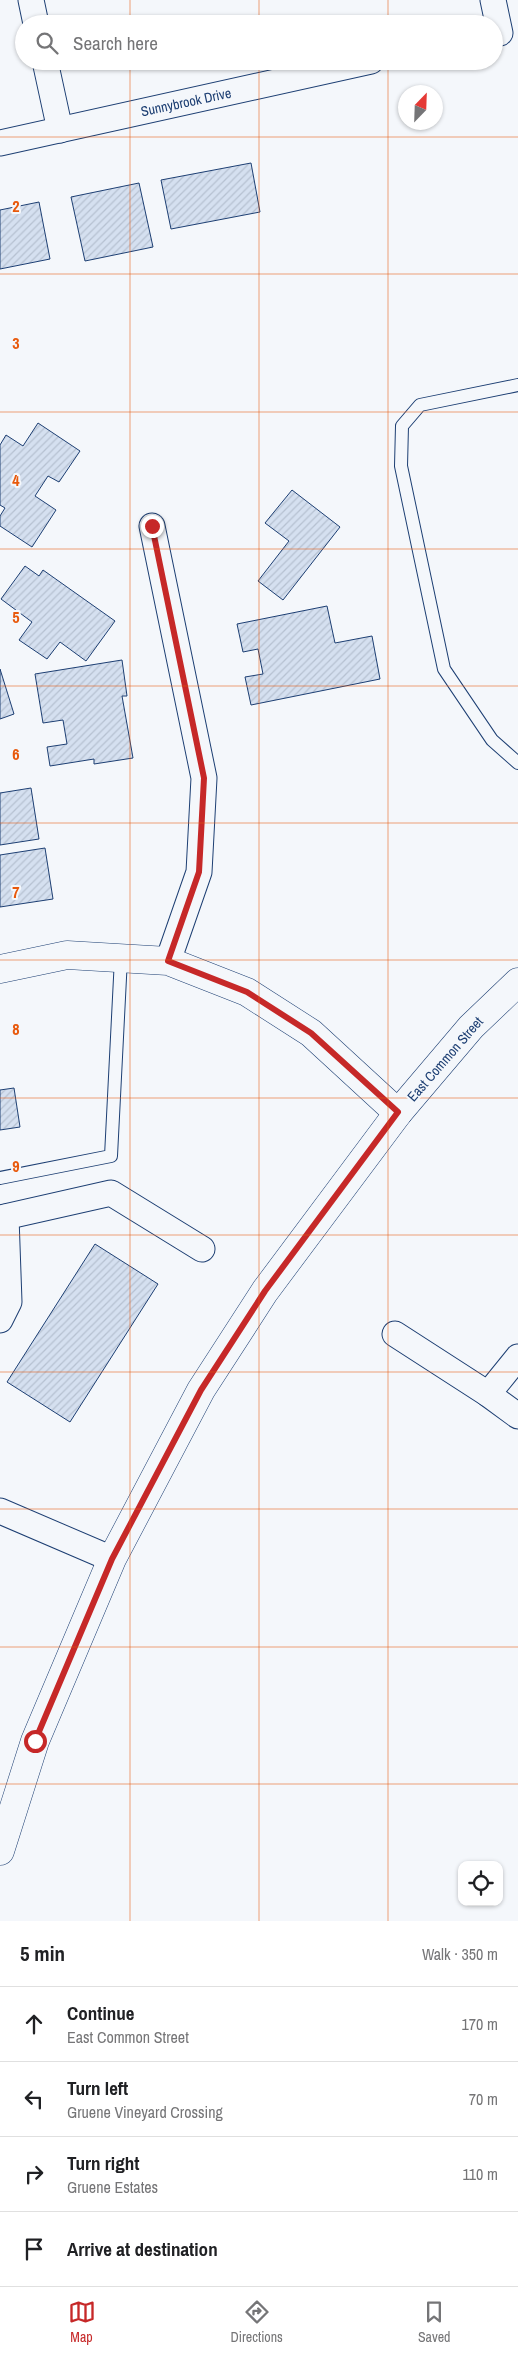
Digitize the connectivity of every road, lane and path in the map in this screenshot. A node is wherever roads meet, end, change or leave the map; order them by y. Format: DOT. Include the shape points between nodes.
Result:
graph roads {
  1 [pos="31,0"];
  2 [pos="493,0"];
  3 [pos="34,15"];
  4 [pos="498,15"];
  5 [pos="47,70"];
  6 [pos="330,70"];
  7 [pos="60,130"];
  8 [pos="0,143"];
  9 [pos="518,384"];
  10 [pos="152,526"];
  11 [pos="518,763"];
  12 [pos="121,958"];
  13 [pos="168,961"];
  14 [pos="0,969"];
  15 [pos="518,982"];
  16 [pos="398,1112"];
  17 [pos="0,1178"];
  18 [pos="3,1217"];
  19 [pos="202,1248"];
  20 [pos="0,1320"];
  21 [pos="395,1334"];
  22 [pos="518,1357"];
  23 [pos="488,1394"];
  24 [pos="518,1416"];
  25 [pos="0,1511"];
  26 [pos="112,1559"];
  27 [pos="0,1850"];
  1 -- 3 [label="street"];
  2 -- 4 [label="street"];
  5 -- 7 [label="street"];
  6 -- 7 [label="street, Sunnybrook Drive"];
  7 -- 8 [label="street, Sunnybrook Drive"];
  9 -- 11 [label="lane" via="420,405 402,426 401,466 444,669 492,740"];
  10 -- 13 [label="street" via="204,778 199,872"];
  12 -- 13 [label="main road"];
  12 -- 14 [label="main road" via="67,955"];
  12 -- 17 [label="lane" via="111,1156"];
  13 -- 16 [label="main road" via="247,992 311,1033"];
  15 -- 16 [label="main road, East Common Street" via="470,1027"];
  16 -- 26 [label="main road, East Common Street" via="265,1291 201,1390"];
  18 -- 19 [label="street" via="111,1193"];
  18 -- 20 [label="street" via="9,1302"];
  21 -- 23 [label="street"];
  22 -- 23 [label="street"];
  23 -- 24 [label="street"];
  25 -- 26 [label="street"];
  26 -- 27 [label="main road, East Common Street" via="35,1741"];
}
